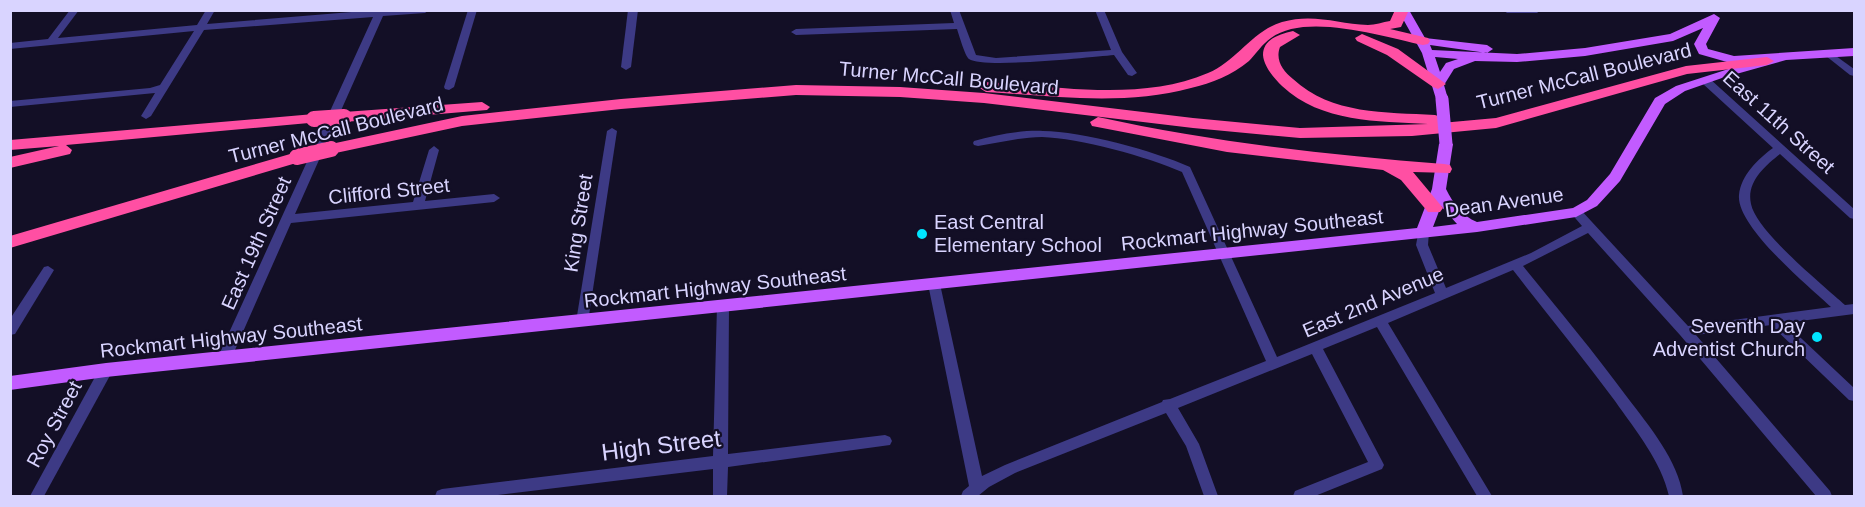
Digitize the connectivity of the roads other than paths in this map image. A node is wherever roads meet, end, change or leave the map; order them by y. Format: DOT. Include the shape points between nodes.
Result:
graph roads {
  1 [pos="75,10"];
  2 [pos="211,10"];
  3 [pos="425,10"];
  4 [pos="473,10"];
  5 [pos="633,10"];
  6 [pos="954,10"];
  7 [pos="1099,10"];
  8 [pos="1507,10"];
  9 [pos="1537,10"];
  10 [pos="380,12"];
  11 [pos="1405,14"];
  12 [pos="1717,14"];
  13 [pos="958,26"];
  14 [pos="201,27"];
  15 [pos="1360,28"];
  16 [pos="796,32"];
  17 [pos="50,43"];
  18 [pos="10,46"];
  19 [pos="1465,46"];
  20 [pos="1426,47"];
  21 [pos="1388,48"];
  22 [pos="1854,51"];
  23 [pos="1117,52"];
  24 [pos="1550,54"];
  25 [pos="1829,54"];
  26 [pos="1475,57"];
  27 [pos="1784,57"];
  28 [pos="1734,60"];
  29 [pos="1767,61"];
  30 [pos="626,67"];
  31 [pos="1132,73"];
  32 [pos="1854,73"];
  33 [pos="1706,81"];
  34 [pos="1438,84"];
  35 [pos="164,87"];
  36 [pos="449,87"];
  37 [pos="986,87"];
  38 [pos="10,104"];
  39 [pos="1023,104"];
  40 [pos="146,117"];
  41 [pos="1435,120"];
  42 [pos="205,130"];
  43 [pos="612,131"];
  44 [pos="978,143"];
  45 [pos="10,145"];
  46 [pos="1780,147"];
  47 [pos="434,150"];
  48 [pos="10,163"];
  49 [pos="1382,165"];
  50 [pos="1444,169"];
  51 [pos="1439,189"];
  52 [pos="494,198"];
  53 [pos="143,204"];
  54 [pos="418,206"];
  55 [pos="1434,208"];
  56 [pos="1576,212"];
  57 [pos="1854,215"];
  58 [pos="287,219"];
  59 [pos="1477,227"];
  60 [pos="1589,227"];
  61 [pos="1423,232"];
  62 [pos="10,242"];
  63 [pos="10,248"];
  64 [pos="1223,254"];
  65 [pos="1515,265"];
  66 [pos="48,270"];
  67 [pos="934,284"];
  68 [pos="1442,294"];
  69 [pos="723,306"];
  70 [pos="1848,310"];
  71 [pos="1774,320"];
  72 [pos="1380,321"];
  73 [pos="582,322"];
  74 [pos="10,330"];
  75 [pos="1685,331"];
  76 [pos="1316,348"];
  77 [pos="224,359"];
  78 [pos="1274,365"];
  79 [pos="105,370"];
  80 [pos="10,383"];
  81 [pos="1854,396"];
  82 [pos="1168,404"];
  83 [pos="885,441"];
  84 [pos="722,460"];
  85 [pos="972,492"];
  86 [pos="1676,495"];
  87 [pos="37,496"];
  88 [pos="442,496"];
  89 [pos="720,496"];
  90 [pos="1211,496"];
  91 [pos="1300,496"];
  92 [pos="1485,496"];
  93 [pos="1825,496"];
  1 -- 17 [label="street"];
  2 -- 14 [label="street"];
  3 -- 10 [label="street"];
  4 -- 36 [label="street"];
  5 -- 30 [label="street"];
  6 -- 13 [label="street"];
  7 -- 23 [label="street"];
  8 -- 9 [label="street"];
  10 -- 14 [label="street"];
  10 -- 58 [label="street, East 19th Street"];
  11 -- 15 [label="highway" via="1392,25"];
  11 -- 19 [label="main road" via="1441,37"];
  11 -- 20 [label="main road"];
  12 -- 24 [label="main road" via="1673,38"];
  12 -- 28 [label="main road" via="1700,41 1701,48"];
  13 -- 16 [label="street"];
  13 -- 23 [label="street" via="972,57 996,61"];
  14 -- 17 [label="street"];
  14 -- 35 [label="street"];
  15 -- 20 [label="highway"];
  15 -- 37 [label="highway" via="1320,23 1277,29 1222,73 1138,94"];
  17 -- 18 [label="street"];
  19 -- 20 [label="main road"];
  19 -- 24 [label="main road"];
  20 -- 21 [label="highway"];
  20 -- 26 [label="main road"];
  20 -- 34 [label="main road"];
  21 -- 34 [label="highway"];
  21 -- 41 [label="highway" via="1356,36 1324,31 1283,38 1270,50 1276,71 1285,81 1330,108 1351,114"];
  22 -- 25 [label="main road, Turner McCall Boulevard"];
  23 -- 31 [label="street"];
  24 -- 26 [label="main road"];
  25 -- 27 [label="main road, Turner McCall Boulevard"];
  25 -- 32 [label="street"];
  26 -- 34 [label="main road" via="1450,66"];
  27 -- 28 [label="main road, Turner McCall Boulevard"];
  27 -- 29 [label="main road, Turner McCall Boulevard"];
  28 -- 41 [label="highway, Turner McCall Boulevard" via="1673,66 1484,113"];
  29 -- 33 [label="main road, Dean Avenue"];
  29 -- 39 [label="highway, Turner McCall Boulevard" via="1686,70 1496,123 1412,131 1300,133"];
  33 -- 46 [label="street, East 11th Street"];
  33 -- 56 [label="main road, Dean Avenue" via="1677,89 1660,99 1606,190 1588,207"];
  34 -- 50 [label="main road, bridge" via="1446,144"];
  35 -- 38 [label="street"];
  35 -- 40 [label="street"];
  37 -- 41 [label="highway, Turner McCall Boulevard" via="1313,126"];
  37 -- 42 [label="highway, Turner McCall Boulevard, bridge" via="889,81 744,83"];
  39 -- 49 [label="highway" via="1151,135"];
  39 -- 53 [label="highway, Turner McCall Boulevard, bridge" via="900,92 796,90 462,121 331,148"];
  42 -- 45 [label="highway, Turner McCall Boulevard"];
  42 -- 48 [label="highway" via="74,148"];
  43 -- 73 [label="street, King Street"];
  44 -- 64 [label="street" via="1034,135 1057,136 1168,162 1189,174"];
  46 -- 57 [label="street, East 11th Street"];
  46 -- 70 [label="street" via="1760,163 1750,180 1744,203 1748,214 1762,232"];
  47 -- 54 [label="street"];
  49 -- 50 [label="highway"];
  49 -- 55 [label="highway" via="1407,176"];
  50 -- 51 [label="main road"];
  51 -- 55 [label="main road"];
  51 -- 59 [label="main road" via="1453,212"];
  52 -- 54 [label="street, Clifford Street"];
  53 -- 62 [label="highway, Turner McCall Boulevard"];
  53 -- 63 [label="highway"];
  54 -- 58 [label="street, Clifford Street"];
  55 -- 61 [label="main road"];
  56 -- 59 [label="main road, Dean Avenue"];
  56 -- 60 [label="street"];
  58 -- 77 [label="street, East 19th Street"];
  59 -- 61 [label="main road, Dean Avenue"];
  60 -- 65 [label="street, East 2nd Avenue"];
  60 -- 75 [label="street"];
  61 -- 64 [label="main road, Rockmart Highway Southeast"];
  61 -- 68 [label="street" via="1422,244"];
  64 -- 67 [label="main road, Rockmart Highway Southeast"];
  64 -- 78 [label="street"];
  65 -- 68 [label="street, East 2nd Avenue"];
  65 -- 86 [label="street" via="1660,452 1676,484"];
  66 -- 74 [label="street"];
  67 -- 69 [label="main road, Rockmart Highway Southeast"];
  67 -- 85 [label="street"];
  68 -- 72 [label="street, East 2nd Avenue"];
  69 -- 73 [label="main road, Rockmart Highway Southeast"];
  69 -- 84 [label="street"];
  70 -- 71 [label="street"];
  71 -- 75 [label="street"];
  71 -- 81 [label="street"];
  72 -- 76 [label="street, East 2nd Avenue"];
  72 -- 92 [label="street"];
  73 -- 77 [label="main road, Rockmart Highway Southeast"];
  75 -- 93 [label="street"];
  76 -- 78 [label="street, East 2nd Avenue"];
  76 -- 91 [label="street" via="1377,465"];
  77 -- 79 [label="main road, Rockmart Highway Southeast"];
  78 -- 82 [label="street, East 2nd Avenue"];
  79 -- 80 [label="main road, Rockmart Highway Southeast"];
  79 -- 87 [label="street, Roy Street"];
  82 -- 85 [label="street, East 2nd Avenue" via="1010,469"];
  82 -- 90 [label="street" via="1192,444"];
  83 -- 84 [label="street, High Street"];
  84 -- 88 [label="street, High Street"];
  84 -- 89 [label="street"];
}
